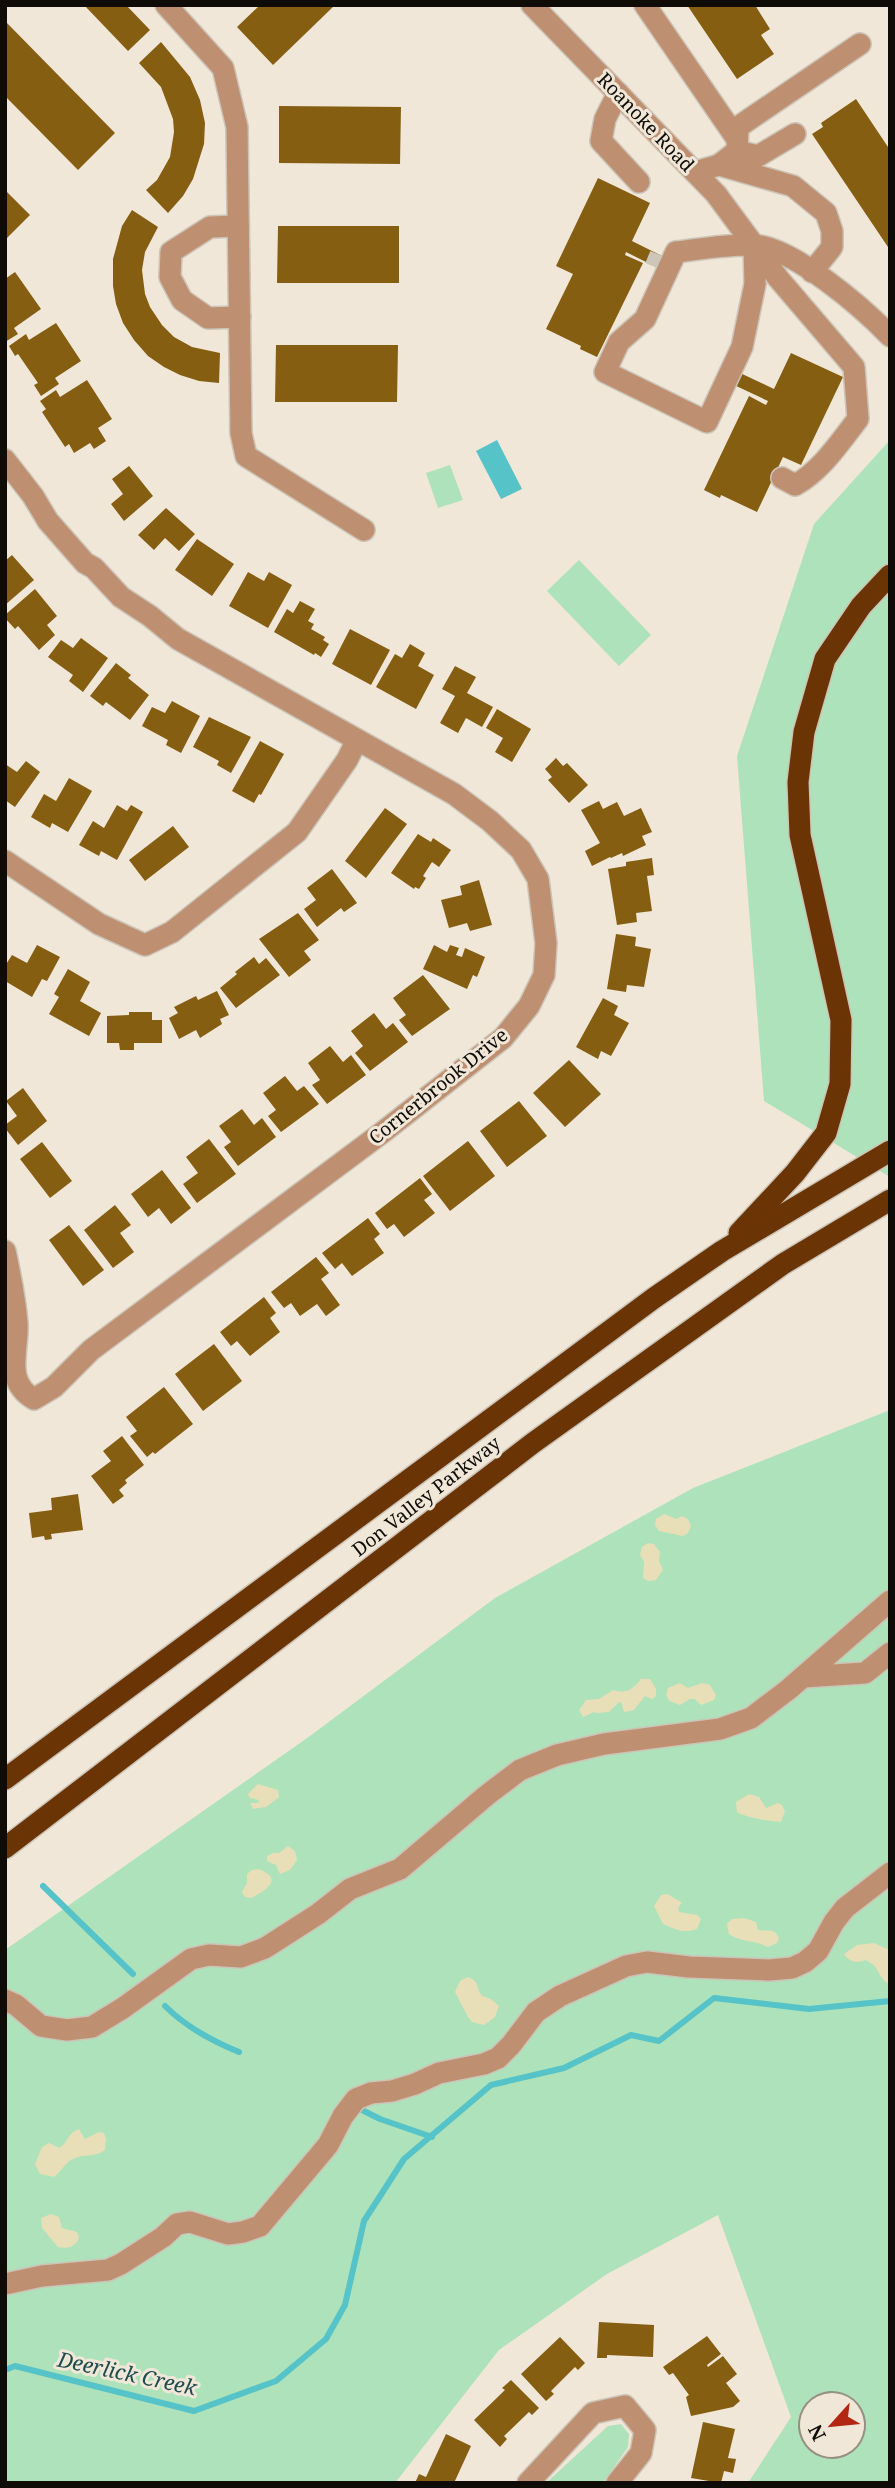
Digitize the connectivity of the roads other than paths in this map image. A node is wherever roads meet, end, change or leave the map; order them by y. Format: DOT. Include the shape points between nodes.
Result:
graph roads {
  1 [pos="166,5"];
  2 [pos="532,5"];
  3 [pos="645,5"];
  4 [pos="860,44"];
  5 [pos="618,93"];
  6 [pos="795,134"];
  7 [pos="737,145"];
  8 [pos="719,165"];
  9 [pos="695,172"];
  10 [pos="639,182"];
  11 [pos="238,226"];
  12 [pos="754,245"];
  13 [pos="812,272"];
  14 [pos="240,317"];
  15 [pos="890,336"];
  16 [pos="5,460"];
  17 [pos="782,478"];
  18 [pos="364,530"];
  19 [pos="890,575"];
  20 [pos="357,740"];
  21 [pos="5,861"];
  22 [pos="890,1151"];
  23 [pos="890,1200"];
  24 [pos="5,1251"];
  25 [pos="722,1251"];
  26 [pos="890,1601"];
  27 [pos="890,1653"];
  28 [pos="803,1677"];
  29 [pos="5,1779"];
  30 [pos="5,1848"];
  31 [pos="890,1873"];
  32 [pos="5,2000"];
  33 [pos="5,2284"];
  34 [pos="528,2483"];
  35 [pos="617,2483"];
  1 -- 11 [label="street" via="223,68 237,127"];
  2 -- 5 [label="street, Roanoke Road"];
  3 -- 7 [label="street"];
  4 -- 7 [label="street" via="738,127"];
  5 -- 9 [label="street, Roanoke Road"];
  5 -- 10 [label="street" via="605,119 601,141"];
  6 -- 7 [label="street" via="758,156"];
  7 -- 8 [label="street"];
  8 -- 9 [label="street"];
  8 -- 13 [label="street" via="793,186 826,213 832,247"];
  9 -- 12 [label="street, Roanoke Road"];
  11 -- 14 [label="street"];
  11 -- 14 [label="street" via="210,227 171,252 170,277 182,300 208,318"];
  12 -- 12 [label="street" via="755,284 742,347 707,422 605,372 620,342 645,318 664,258"];
  12 -- 13 [label="street" via="790,257"];
  12 -- 17 [label="street, Roanoke Road" via="854,367 858,419 803,481 795,485"];
  13 -- 15 [label="street" via="864,310"];
  14 -- 18 [label="street" via="241,433 246,456"];
  16 -- 20 [label="street, Cornerbrook Drive" via="65,542 121,597 178,639"];
  19 -- 25 [label="highway" via="861,606 825,659 804,732 798,782 800,835 841,1020 840,1084 826,1133"];
  20 -- 21 [label="street" via="290,839 172,932 145,945 99,925"];
  20 -- 24 [label="street, Cornerbrook Drive" via="454,794 521,850 538,879 546,943 544,975 528,1006 503,1038 91,1350 54,1387 34,1399 18,1383 17,1326"];
  22 -- 25 [label="highway, Don Valley Parkway"];
  23 -- 30 [label="highway, Don Valley Parkway" via="783,1264 533,1443"];
  25 -- 29 [label="highway, Don Valley Parkway"];
  26 -- 28 [label="street"];
  27 -- 28 [label="street" via="864,1673"];
  28 -- 32 [label="street" via="751,1718 720,1728 604,1744 520,1770 400,1869 349,1889 265,1948 241,1957 191,1959 92,2027 41,2026"];
  31 -- 33 [label="street" via="845,1908 818,1951 792,1968 647,1962 626,1966 536,2012 499,2057 356,2099 328,2145 260,2226 228,2234 190,2222 177,2224 108,2270"];
  34 -- 35 [label="street" via="593,2413 625,2406 645,2430 640,2453"];
}
